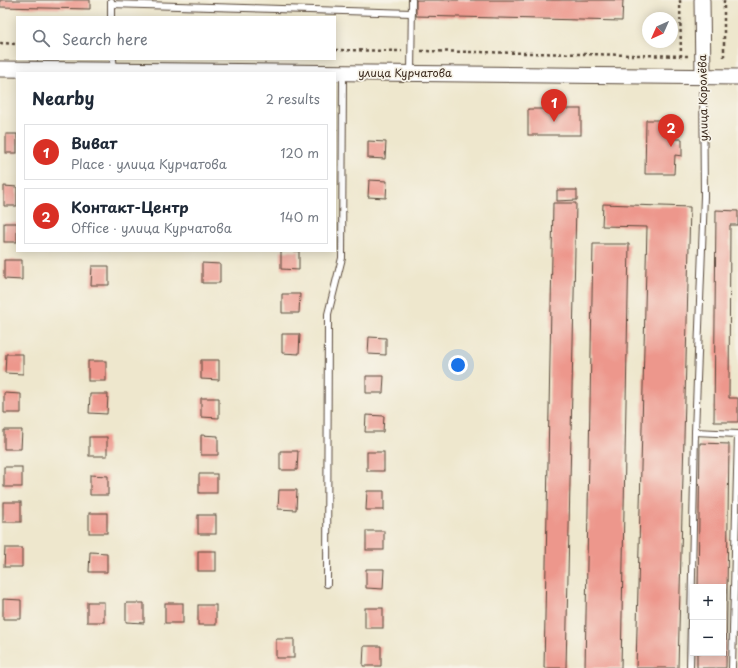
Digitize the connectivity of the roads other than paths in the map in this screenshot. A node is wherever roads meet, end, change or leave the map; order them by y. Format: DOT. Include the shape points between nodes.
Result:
graph roads {
  1 [pos="412,0"];
  2 [pos="702,0"];
  3 [pos="111,2"];
  4 [pos="412,13"];
  5 [pos="111,16"];
  6 [pos="113,65"];
  7 [pos="0,69"];
  8 [pos="314,72"];
  9 [pos="336,73"];
  10 [pos="343,73"];
  11 [pos="411,73"];
  12 [pos="703,76"];
  13 [pos="738,77"];
  14 [pos="695,432"];
  15 [pos="326,584"];
  16 [pos="690,668"];
  17 [pos="732,668"];
  1 -- 4 [label="lane"];
  2 -- 12 [label="street, улица Королёва"];
  3 -- 4 [label="lane"];
  3 -- 5 [label="lane"];
  4 -- 11 [label="lane"];
  6 -- 7 [label="street, улица Курчатова"];
  6 -- 8 [label="street, улица Курчатова"];
  9 -- 10 [label="street, улица Курчатова"];
  10 -- 11 [label="street, улица Курчатова"];
  10 -- 15 [label="lane" via="342,258 328,314"];
  11 -- 12 [label="street, улица Курчатова"];
  12 -- 13 [label="street, улица Курчатова"];
  12 -- 14 [label="lane, улица Королёва" via="704,196"];
  14 -- 16 [label="lane, улица Королёва"];
  14 -- 17 [label="lane" via="738,434"];
}
